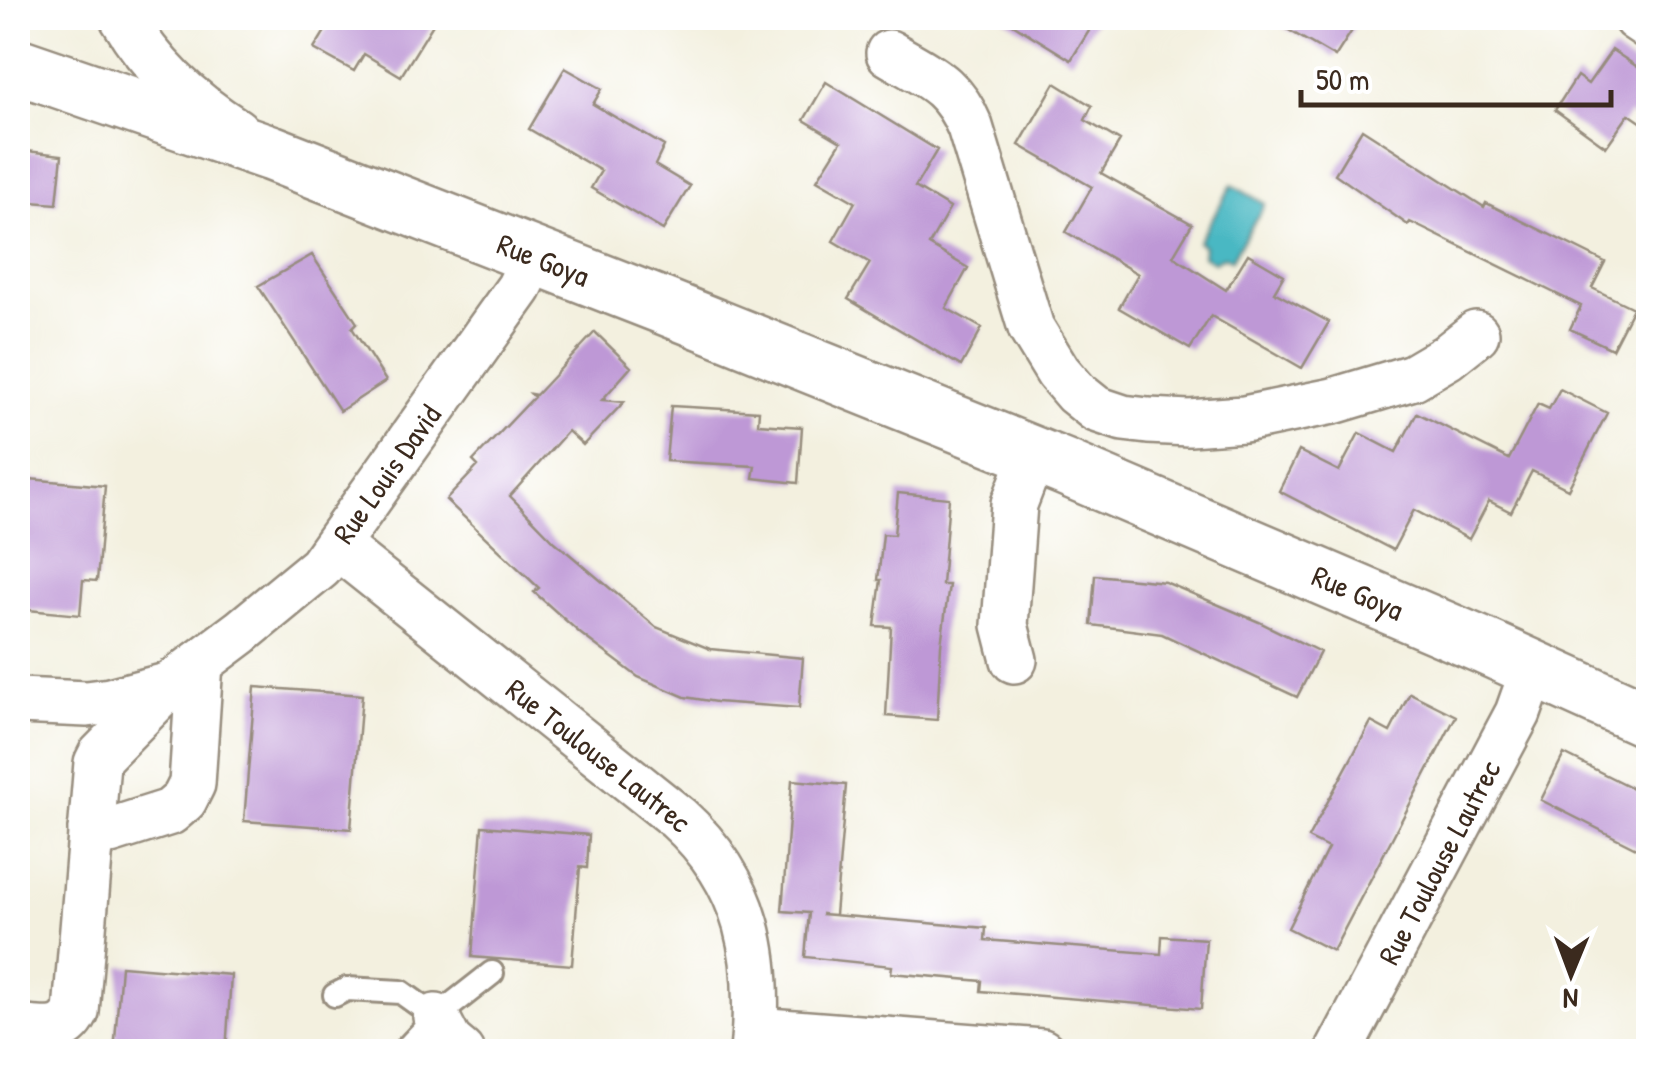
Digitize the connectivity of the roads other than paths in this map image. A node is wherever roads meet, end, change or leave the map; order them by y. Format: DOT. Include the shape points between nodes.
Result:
graph roads {
  1 [pos="1636,18"];
  2 [pos="1648,26"];
  3 [pos="132,32"];
  4 [pos="889,53"];
  5 [pos="18,66"];
  6 [pos="110,97"];
  7 [pos="271,153"];
  8 [pos="535,255"];
  9 [pos="1476,334"];
  10 [pos="1096,409"];
  11 [pos="1049,461"];
  12 [pos="337,546"];
  13 [pos="1014,660"];
  14 [pos="1534,668"];
  15 [pos="184,674"];
  16 [pos="1648,720"];
  17 [pos="71,725"];
  18 [pos="91,830"];
  19 [pos="492,973"];
  20 [pos="335,995"];
  21 [pos="449,1034"];
  22 [pos="43,1037"];
  23 [pos="754,1040"];
  24 [pos="403,1052"];
  25 [pos="1042,1052"];
  26 [pos="1338,1052"];
  1 -- 2 [label="street"];
  3 -- 6 [label="street" via="140,63 135,78"];
  3 -- 7 [label="street" via="189,98"];
  4 -- 10 [label="street" via="946,87 961,106 1032,328 1058,372"];
  5 -- 6 [label="street, Rue Goya"];
  6 -- 7 [label="street, Rue Goya"];
  7 -- 8 [label="street, Rue Goya"];
  8 -- 11 [label="street, Rue Goya"];
  8 -- 12 [label="street, Rue Louis David" via="519,288"];
  9 -- 10 [label="street" via="1412,376 1244,419 1148,422"];
  10 -- 11 [label="street" via="1076,440"];
  11 -- 13 [label="street" via="1014,504 1005,625"];
  11 -- 14 [label="street, Rue Goya"];
  12 -- 15 [label="street, Rue Louis David"];
  12 -- 23 [label="street, Rue Toulouse Lautrec" via="694,832 722,867 743,912 754,969"];
  14 -- 16 [label="street, Rue Goya"];
  14 -- 26 [label="street, Rue Toulouse Lautrec" via="1518,713"];
  15 -- 17 [label="street, Rue Louis David" via="110,701"];
  15 -- 17 [label="street, Rue Louis David" via="104,750"];
  15 -- 18 [label="street" via="192,784 184,800 170,812"];
  17 -- 18 [label="street"];
  18 -- 22 [label="street" via="76,1012 65,1027"];
  19 -- 21 [label="lane"];
  20 -- 21 [label="lane" via="401,992"];
  21 -- 24 [label="lane"];
  23 -- 25 [label="street, Rue Toulouse Lautrec"];
}
